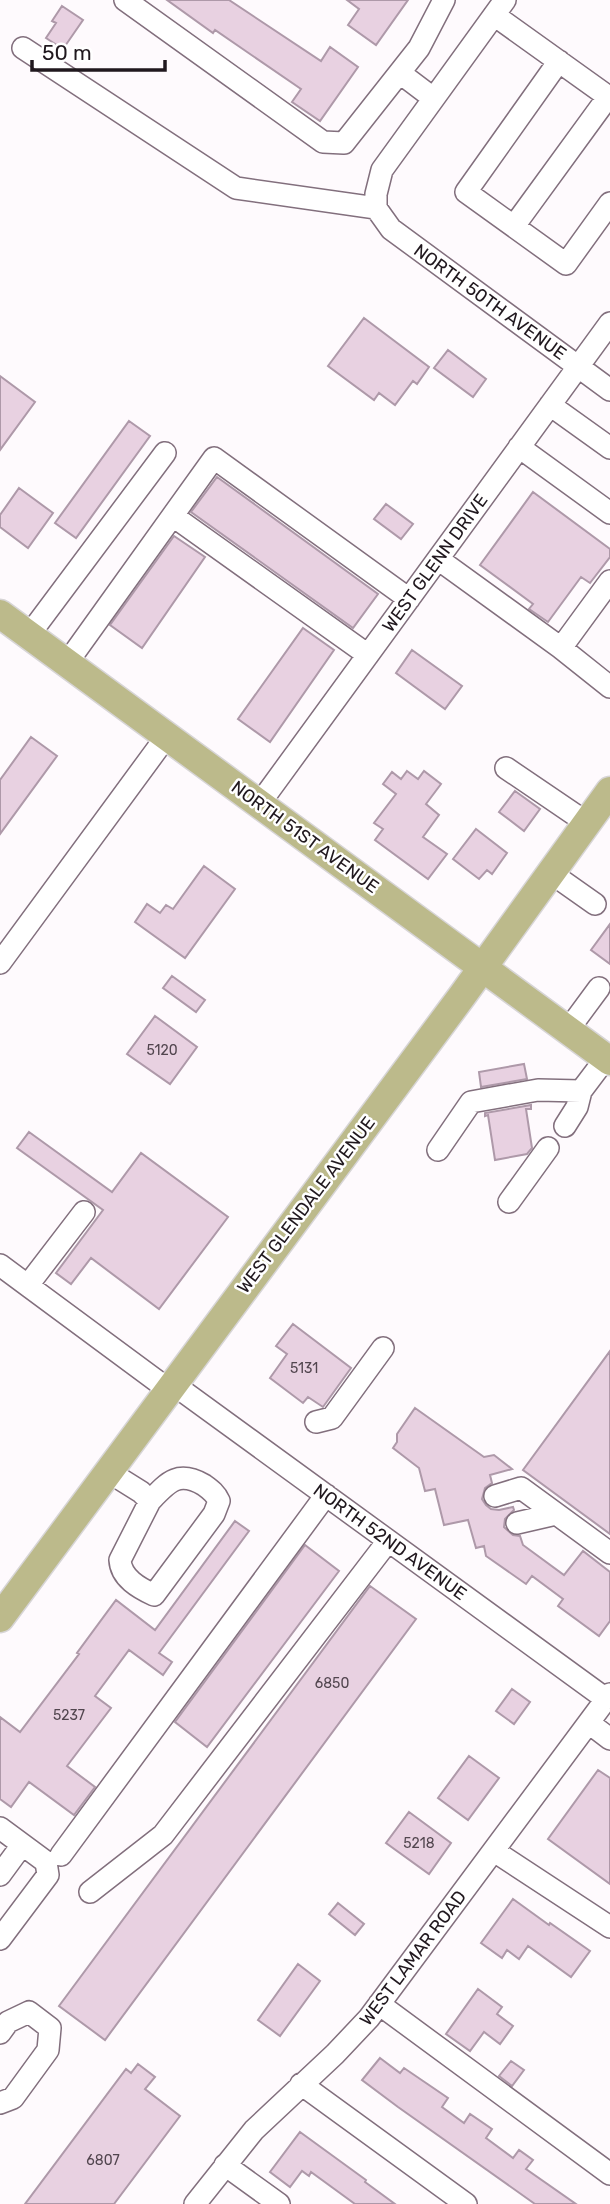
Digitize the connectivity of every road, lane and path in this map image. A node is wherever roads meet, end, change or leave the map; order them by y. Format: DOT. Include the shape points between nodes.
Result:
graph roads {
  1 [pos="125,0"];
  2 [pos="444,0"];
  3 [pos="500,8"];
  4 [pos="23,48"];
  5 [pos="559,61"];
  6 [pos="400,73"];
  7 [pos="609,97"];
  8 [pos="433,98"];
  9 [pos="610,204"];
  10 [pos="376,208"];
  11 [pos="513,226"];
  12 [pos="610,323"];
  13 [pos="578,367"];
  14 [pos="609,389"];
  15 [pos="550,405"];
  16 [pos="519,447"];
  17 [pos="610,448"];
  18 [pos="165,453"];
  19 [pos="610,513"];
  20 [pos="173,516"];
  21 [pos="438,559"];
  22 [pos="610,581"];
  23 [pos="409,600"];
  24 [pos="0,614"];
  25 [pos="29,635"];
  26 [pos="561,648"];
  27 [pos="368,655"];
  28 [pos="68,663"];
  29 [pos="610,687"];
  30 [pos="166,737"];
  31 [pos="506,768"];
  32 [pos="260,803"];
  33 [pos="601,811"];
  34 [pos="551,873"];
  35 [pos="595,904"];
  36 [pos="0,963"];
  37 [pos="482,968"];
  38 [pos="599,988"];
  39 [pos="568,1030"];
  40 [pos="608,1060"];
  41 [pos="581,1091"];
  42 [pos="565,1126"];
  43 [pos="548,1148"];
  44 [pos="438,1150"];
  45 [pos="509,1202"];
  46 [pos="84,1212"];
  47 [pos="0,1265"];
  48 [pos="28,1285"];
  49 [pos="383,1348"];
  50 [pos="171,1387"];
  51 [pos="316,1422"];
  52 [pos="109,1472"];
  53 [pos="326,1495"];
  54 [pos="495,1496"];
  55 [pos="150,1501"];
  56 [pos="556,1514"];
  57 [pos="517,1523"];
  58 [pos="388,1541"];
  59 [pos="610,1553"];
  60 [pos="0,1618"];
  61 [pos="608,1697"];
  62 [pos="589,1723"];
  63 [pos="610,1739"];
  64 [pos="0,1828"];
  65 [pos="22,1844"];
  66 [pos="494,1851"];
  67 [pos="61,1855"];
  68 [pos="0,1875"];
  69 [pos="90,1892"];
  70 [pos="610,1927"];
  71 [pos="0,1939"];
  72 [pos="379,2004"];
  73 [pos="3,2024"];
  74 [pos="301,2084"];
  75 [pos="0,2104"];
  76 [pos="225,2165"];
  77 [pos="610,2174"];
  78 [pos="195,2204"];
  79 [pos="279,2204"];
  80 [pos="466,2204"];
  1 -- 6 [label="street" via="323,142 344,143"];
  2 -- 6 [label="street"];
  3 -- 5 [label="street"];
  3 -- 8 [label="street"];
  4 -- 10 [label="street" via="236,188"];
  5 -- 7 [label="street"];
  5 -- 11 [label="street" via="466,192"];
  6 -- 8 [label="street"];
  7 -- 11 [label="street"];
  8 -- 10 [label="street" via="382,170"];
  9 -- 11 [label="street" via="566,264"];
  10 -- 13 [label="street, NORTH 50TH AVENUE" via="391,229"];
  12 -- 13 [label="street, WEST GLENN DRIVE"];
  13 -- 14 [label="street, NORTH 50TH AVENUE"];
  13 -- 15 [label="street, WEST GLENN DRIVE"];
  15 -- 16 [label="street, WEST GLENN DRIVE"];
  15 -- 17 [label="street"];
  16 -- 19 [label="street"];
  16 -- 21 [label="street, WEST GLENN DRIVE"];
  18 -- 25 [label="street"];
  20 -- 23 [label="street" via="214,458"];
  20 -- 27 [label="street"];
  20 -- 28 [label="street"];
  21 -- 23 [label="street, WEST GLENN DRIVE"];
  21 -- 26 [label="street"];
  22 -- 26 [label="street"];
  23 -- 27 [label="street, WEST GLENN DRIVE"];
  24 -- 25 [label="main road, NORTH 51ST AVENUE"];
  25 -- 28 [label="main road, NORTH 51ST AVENUE"];
  26 -- 29 [label="street"];
  27 -- 32 [label="street, WEST GLENN DRIVE"];
  28 -- 30 [label="main road, NORTH 51ST AVENUE"];
  30 -- 32 [label="main road, NORTH 51ST AVENUE"];
  30 -- 36 [label="street"];
  31 -- 33 [label="street"];
  32 -- 37 [label="main road, NORTH 51ST AVENUE"];
  33 -- 34 [label="main road, WEST GLENDALE AVENUE"];
  34 -- 35 [label="street"];
  34 -- 37 [label="main road, WEST GLENDALE AVENUE"];
  37 -- 39 [label="main road, NORTH 51ST AVENUE"];
  37 -- 50 [label="main road, WEST GLENDALE AVENUE"];
  38 -- 39 [label="street"];
  39 -- 40 [label="main road, NORTH 51ST AVENUE"];
  40 -- 41 [label="street"];
  41 -- 42 [label="street"];
  41 -- 44 [label="street" via="538,1090 471,1102"];
  43 -- 45 [label="street"];
  46 -- 48 [label="street"];
  47 -- 48 [label="street, NORTH 52ND AVENUE"];
  48 -- 50 [label="street, NORTH 52ND AVENUE"];
  49 -- 51 [label="street" via="332,1418"];
  50 -- 52 [label="main road, WEST GLENDALE AVENUE"];
  50 -- 53 [label="street, NORTH 52ND AVENUE"];
  52 -- 55 [label="street"];
  52 -- 60 [label="main road, WEST GLENDALE AVENUE"];
  53 -- 58 [label="street, NORTH 52ND AVENUE"];
  53 -- 67 [label="street"];
  54 -- 56 [label="street" via="521,1488"];
  55 -- 55 [label="street" via="120,1560 126,1577 154,1595 219,1501 205,1486 181,1477 167,1483"];
  56 -- 57 [label="street"];
  56 -- 59 [label="street"];
  58 -- 61 [label="street, NORTH 52ND AVENUE"];
  58 -- 69 [label="street" via="163,1835"];
  61 -- 62 [label="street, WEST LAMAR ROAD"];
  62 -- 63 [label="street"];
  62 -- 66 [label="street, WEST LAMAR ROAD"];
  64 -- 65 [label="street"];
  65 -- 68 [label="street"];
  65 -- 71 [label="street" via="46,1862 48,1875"];
  66 -- 70 [label="street"];
  66 -- 72 [label="street, WEST LAMAR ROAD"];
  72 -- 74 [label="street, WEST LAMAR ROAD"];
  72 -- 77 [label="street"];
  73 -- 75 [label="street" via="29,2012 50,2028 48,2050 13,2098"];
  74 -- 76 [label="street, WEST LAMAR ROAD"];
  74 -- 80 [label="street"];
  76 -- 78 [label="street, WEST LAMAR ROAD"];
  76 -- 79 [label="street"];
}
